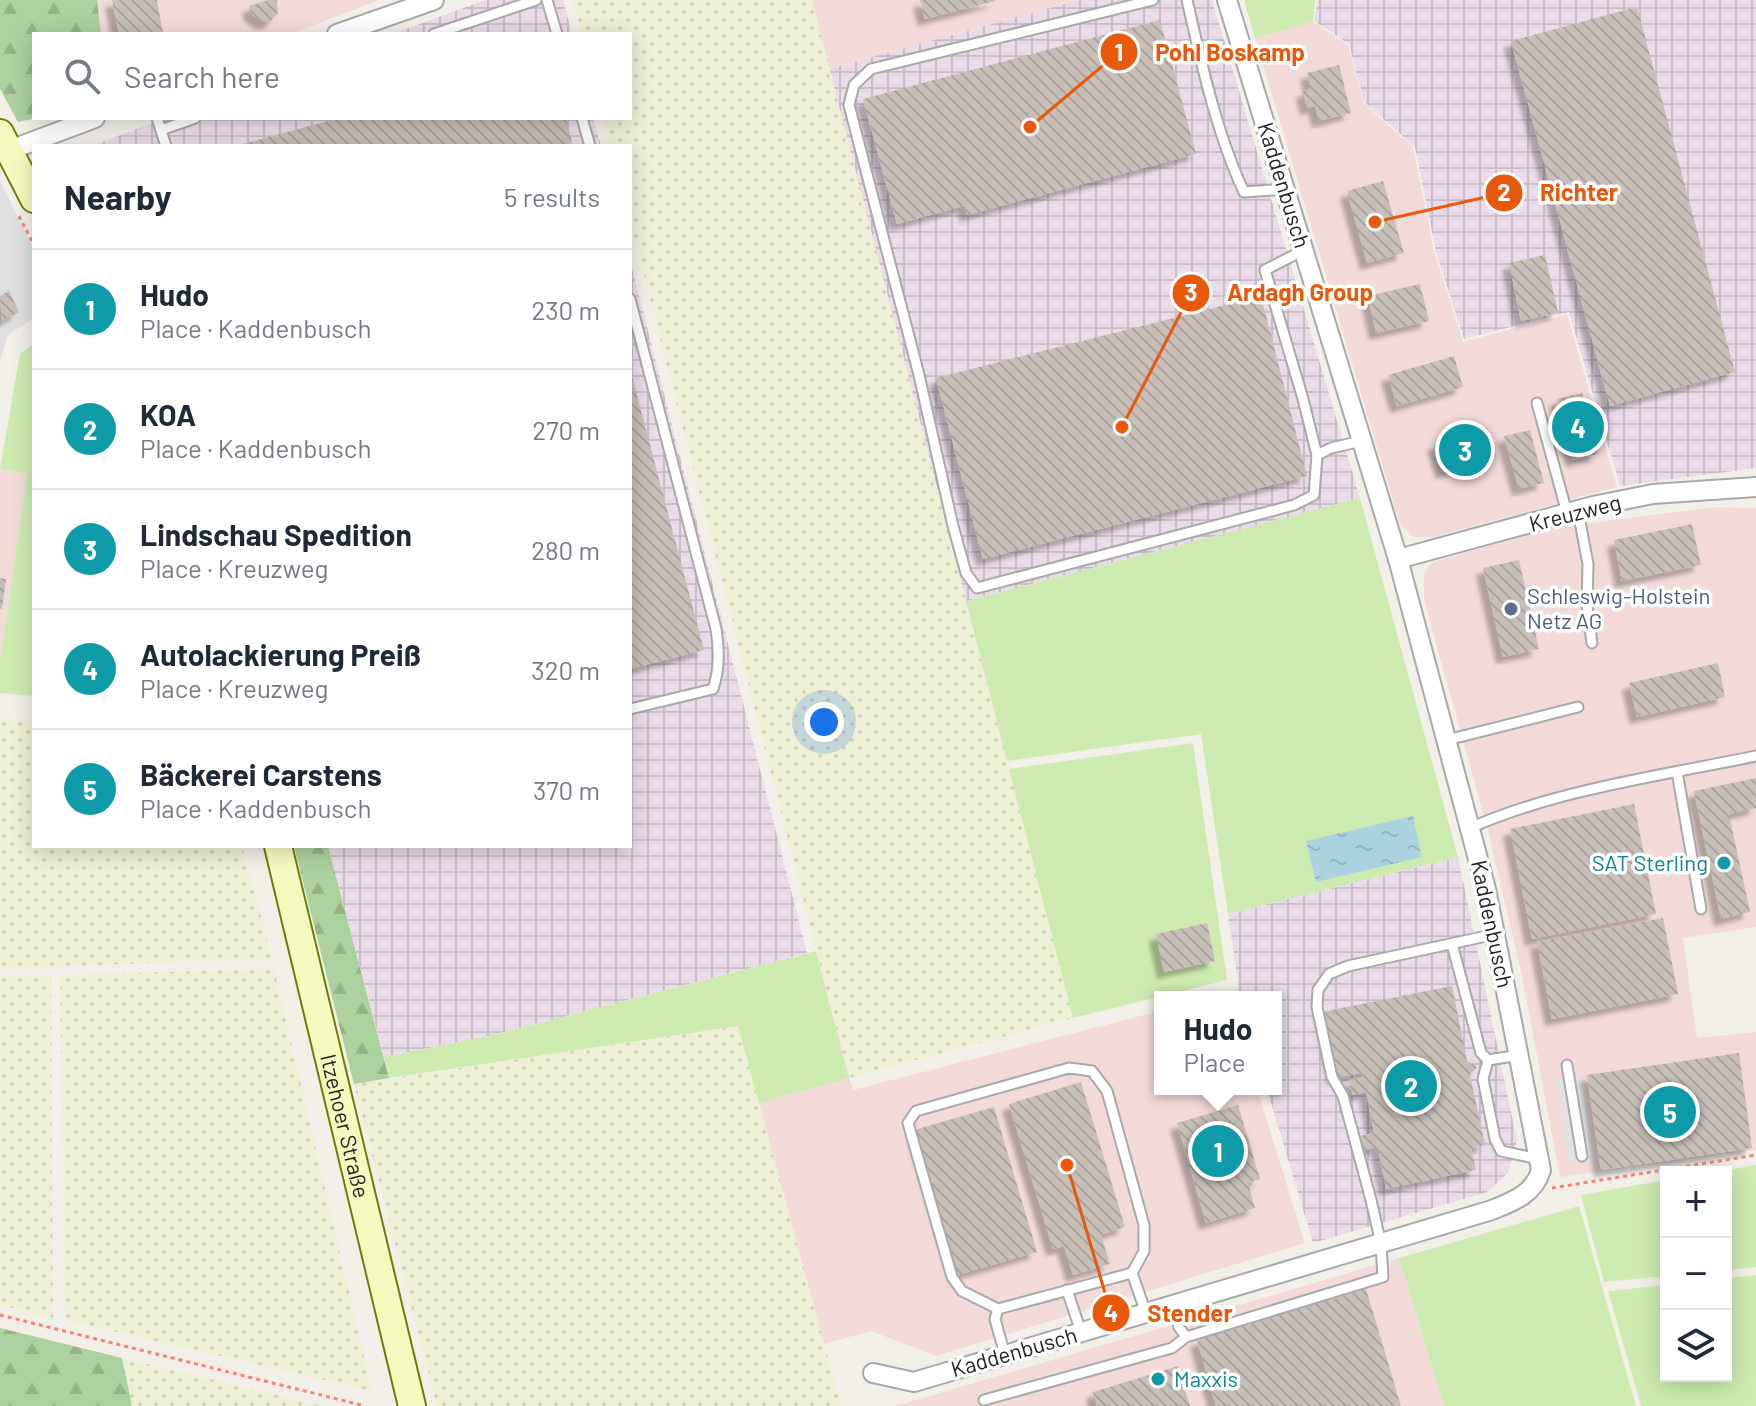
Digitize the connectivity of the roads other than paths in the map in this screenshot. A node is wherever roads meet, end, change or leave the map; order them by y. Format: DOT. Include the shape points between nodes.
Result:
graph roads {
  1 [pos="434,0"];
  2 [pos="536,0"];
  3 [pos="547,0"];
  4 [pos="1153,0"];
  5 [pos="1187,0"];
  6 [pos="1227,0"];
  7 [pos="361,30"];
  8 [pos="440,32"];
  9 [pos="556,32"];
  10 [pos="88,120"];
  11 [pos="158,120"];
  12 [pos="189,120"];
  13 [pos="583,120"];
  14 [pos="161,130"];
  15 [pos="5,142"];
  16 [pos="165,144"];
  17 [pos="589,144"];
  18 [pos="1286,189"];
  19 [pos="32,195"];
  20 [pos="1304,250"];
  21 [pos="632,307"];
  22 [pos="1537,403"];
  23 [pos="1362,441"];
  24 [pos="1317,455"];
  25 [pos="1756,487"];
  26 [pos="1573,512"];
  27 [pos="1398,559"];
  28 [pos="1592,643"];
  29 [pos="1578,707"];
  30 [pos="632,709"];
  31 [pos="1447,740"];
  32 [pos="1756,756"];
  33 [pos="1677,772"];
  34 [pos="1470,828"];
  35 [pos="278,848"];
  36 [pos="1701,909"];
  37 [pos="1496,934"];
  38 [pos="1452,944"];
  39 [pos="1520,1055"];
  40 [pos="1488,1060"];
  41 [pos="1567,1065"];
  42 [pos="1582,1156"];
  43 [pos="1539,1159"];
  44 [pos="1381,1244"];
  45 [pos="1132,1273"];
  46 [pos="1067,1290"];
  47 [pos="1172,1305"];
  48 [pos="998,1309"];
  49 [pos="1146,1313"];
  50 [pos="1081,1332"];
  51 [pos="1186,1337"];
  52 [pos="1005,1355"];
  53 [pos="873,1373"];
  54 [pos="984,1400"];
  55 [pos="412,1406"];
  1 -- 7 [label="street"];
  2 -- 8 [label="lane"];
  3 -- 9 [label="lane"];
  4 -- 24 [label="lane" via="871,69 854,85 849,105 966,573 977,588 1294,505 1314,495"];
  5 -- 18 [label="lane" via="1244,192"];
  6 -- 18 [label="street, Kaddenbusch"];
  10 -- 15 [label="street"];
  11 -- 14 [label="lane"];
  12 -- 14 [label="lane"];
  13 -- 17 [label="lane"];
  14 -- 16 [label="lane"];
  15 -- 19 [label="main road"];
  18 -- 20 [label="street, Kaddenbusch"];
  20 -- 23 [label="street, Kaddenbusch"];
  20 -- 24 [label="lane" via="1265,270"];
  21 -- 30 [label="lane" via="719,653 713,689"];
  22 -- 26 [label="lane"];
  23 -- 24 [label="lane"];
  23 -- 27 [label="street, Kaddenbusch"];
  25 -- 26 [label="street, Kreuzweg" via="1653,494"];
  26 -- 27 [label="street, Kreuzweg"];
  26 -- 28 [label="lane" via="1588,564"];
  27 -- 31 [label="street, Kaddenbusch"];
  29 -- 31 [label="lane"];
  31 -- 34 [label="street, Kaddenbusch"];
  32 -- 33 [label="lane"];
  33 -- 34 [label="lane" via="1498,815"];
  33 -- 36 [label="lane"];
  34 -- 37 [label="street, Kaddenbusch"];
  35 -- 55 [label="main road, Itzehoer Straße"];
  37 -- 38 [label="lane"];
  37 -- 39 [label="street, Kaddenbusch"];
  38 -- 40 [label="lane" via="1481,1053"];
  38 -- 44 [label="lane" via="1348,966 1329,974 1318,990 1332,1077 1343,1096"];
  39 -- 40 [label="lane"];
  39 -- 43 [label="street, Kaddenbusch"];
  40 -- 43 [label="lane" via="1483,1079 1501,1151"];
  41 -- 42 [label="lane"];
  43 -- 44 [label="street, Kaddenbusch" via="1537,1182 1516,1201"];
  44 -- 47 [label="street, Kaddenbusch"];
  44 -- 51 [label="lane" via="1383,1277"];
  45 -- 46 [label="lane"];
  45 -- 48 [label="lane" via="1144,1251 1144,1225 1107,1091 1092,1071 1069,1068 916,1111 908,1123 952,1277 962,1291"];
  45 -- 49 [label="lane"];
  46 -- 48 [label="lane"];
  46 -- 50 [label="lane"];
  47 -- 49 [label="street, Kaddenbusch"];
  47 -- 51 [label="lane"];
  48 -- 52 [label="lane" via="995,1319"];
  49 -- 50 [label="street, Kaddenbusch"];
  50 -- 52 [label="street, Kaddenbusch"];
  51 -- 54 [label="lane" via="1172,1348"];
  52 -- 53 [label="street, Kaddenbusch" via="914,1382"];
}
